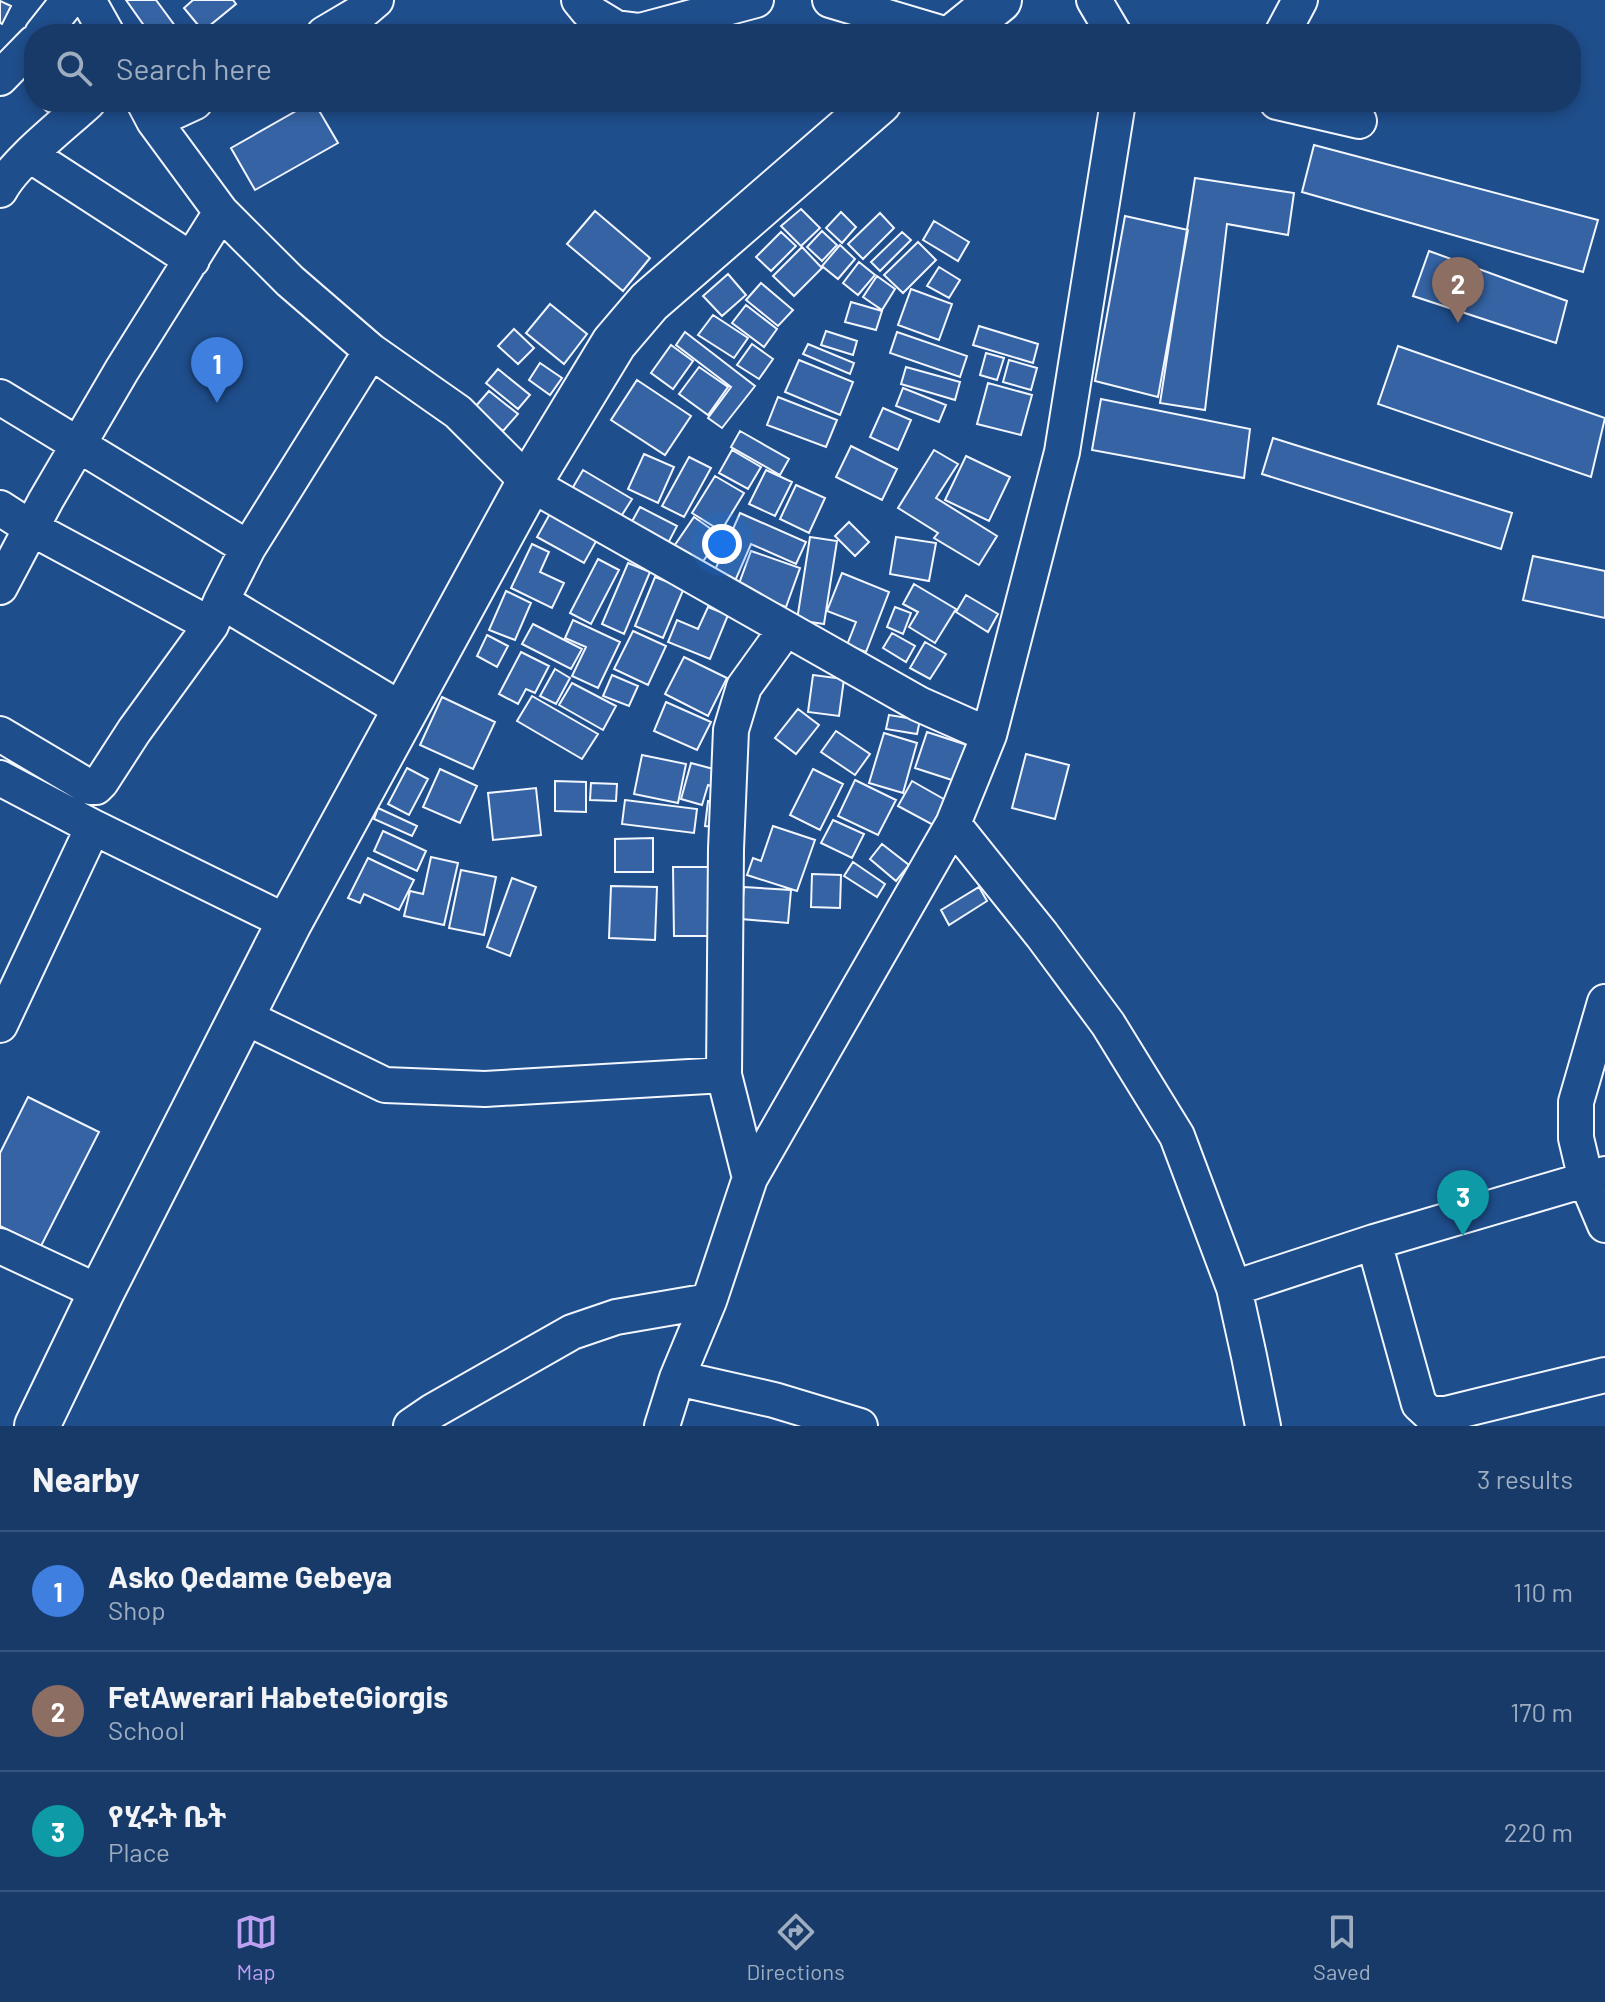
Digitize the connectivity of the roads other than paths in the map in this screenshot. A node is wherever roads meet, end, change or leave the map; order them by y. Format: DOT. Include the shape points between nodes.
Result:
graph roads {
  1 [pos="69,0"];
  2 [pos="88,0"];
  3 [pos="376,0"];
  4 [pos="579,0"];
  5 [pos="756,0"];
  6 [pos="830,0"];
  7 [pos="999,0"];
  8 [pos="1094,0"];
  9 [pos="1300,0"];
  10 [pos="50,24"];
  11 [pos="101,24"];
  12 [pos="341,24"];
  13 [pos="609,24"];
  14 [pos="666,24"];
  15 [pos="910,24"];
  16 [pos="969,24"];
  17 [pos="1108,24"];
  18 [pos="1287,24"];
  19 [pos="24,53"];
  20 [pos="0,78"];
  21 [pos="77,112"];
  22 [pos="149,112"];
  23 [pos="868,112"];
  24 [pos="1116,112"];
  25 [pos="1320,112"];
  26 [pos="1359,121"];
  27 [pos="30,155"];
  28 [pos="0,190"];
  29 [pos="221,212"];
  30 [pos="192,260"];
  31 [pos="371,351"];
  32 [pos="0,397"];
  33 [pos="78,445"];
  34 [pos="529,483"];
  35 [pos="0,508"];
  36 [pos="31,528"];
  37 [pos="248,548"];
  38 [pos="0,587"];
  39 [pos="216,613"];
  40 [pos="785,630"];
  41 [pos="404,711"];
  42 [pos="0,734"];
  43 [pos="989,735"];
  44 [pos="0,778"];
  45 [pos="953,824"];
  46 [pos="93,827"];
  47 [pos="289,923"];
  48 [pos="1605,1002"];
  49 [pos="241,1015"];
  50 [pos="0,1025"];
  51 [pos="724,1075"];
  52 [pos="1595,1177"];
  53 [pos="750,1178"];
  54 [pos="1605,1225"];
  55 [pos="1374,1242"];
  56 [pos="0,1246"];
  57 [pos="1234,1288"];
  58 [pos="101,1293"];
  59 [pos="709,1301"];
  60 [pos="1605,1375"];
  61 [pos="677,1378"];
  62 [pos="37,1426"];
  63 [pos="411,1426"];
  64 [pos="662,1426"];
  65 [pos="860,1426"];
  66 [pos="1263,1426"];
  1 -- 10 [label="street"];
  2 -- 11 [label="street"];
  3 -- 12 [label="street"];
  4 -- 13 [label="street"];
  5 -- 14 [label="street"];
  6 -- 15 [label="street"];
  7 -- 16 [label="main road"];
  8 -- 17 [label="street"];
  9 -- 18 [label="street"];
  19 -- 20 [label="street"];
  21 -- 27 [label="street"];
  22 -- 29 [label="street"];
  23 -- 34 [label="main road" via="649,302 614,343"];
  24 -- 43 [label="street" via="1062,452"];
  25 -- 26 [label="street"];
  27 -- 28 [label="street"];
  27 -- 30 [label="street"];
  29 -- 30 [label="street"];
  29 -- 31 [label="street"];
  30 -- 33 [label="street"];
  31 -- 34 [label="street" via="458,412"];
  31 -- 37 [label="street"];
  32 -- 33 [label="street"];
  33 -- 36 [label="street"];
  33 -- 37 [label="street"];
  34 -- 40 [label="street"];
  34 -- 41 [label="main road"];
  35 -- 36 [label="street"];
  36 -- 38 [label="street"];
  36 -- 39 [label="street"];
  37 -- 39 [label="street"];
  39 -- 41 [label="street"];
  39 -- 42 [label="street" via="96,787"];
  40 -- 43 [label="street" via="919,704"];
  40 -- 51 [label="street" via="744,687 731,730"];
  41 -- 47 [label="main road"];
  43 -- 45 [label="street"];
  44 -- 46 [label="street"];
  45 -- 53 [label="street"];
  45 -- 57 [label="street" via="1108,1024 1177,1136"];
  46 -- 47 [label="street"];
  46 -- 50 [label="street"];
  47 -- 49 [label="main road"];
  48 -- 52 [label="street" via="1576,1102 1576,1138"];
  49 -- 51 [label="street" via="385,1085 485,1089"];
  49 -- 58 [label="main road"];
  51 -- 53 [label="street"];
  52 -- 54 [label="street"];
  52 -- 55 [label="street"];
  53 -- 59 [label="street"];
  55 -- 57 [label="street"];
  55 -- 60 [label="street" via="1419,1404 1430,1414"];
  56 -- 58 [label="street"];
  57 -- 66 [label="street"];
  58 -- 62 [label="main road"];
  59 -- 61 [label="street"];
  59 -- 63 [label="street" via="616,1317 572,1332"];
  61 -- 64 [label="street"];
  61 -- 65 [label="street"];
}
